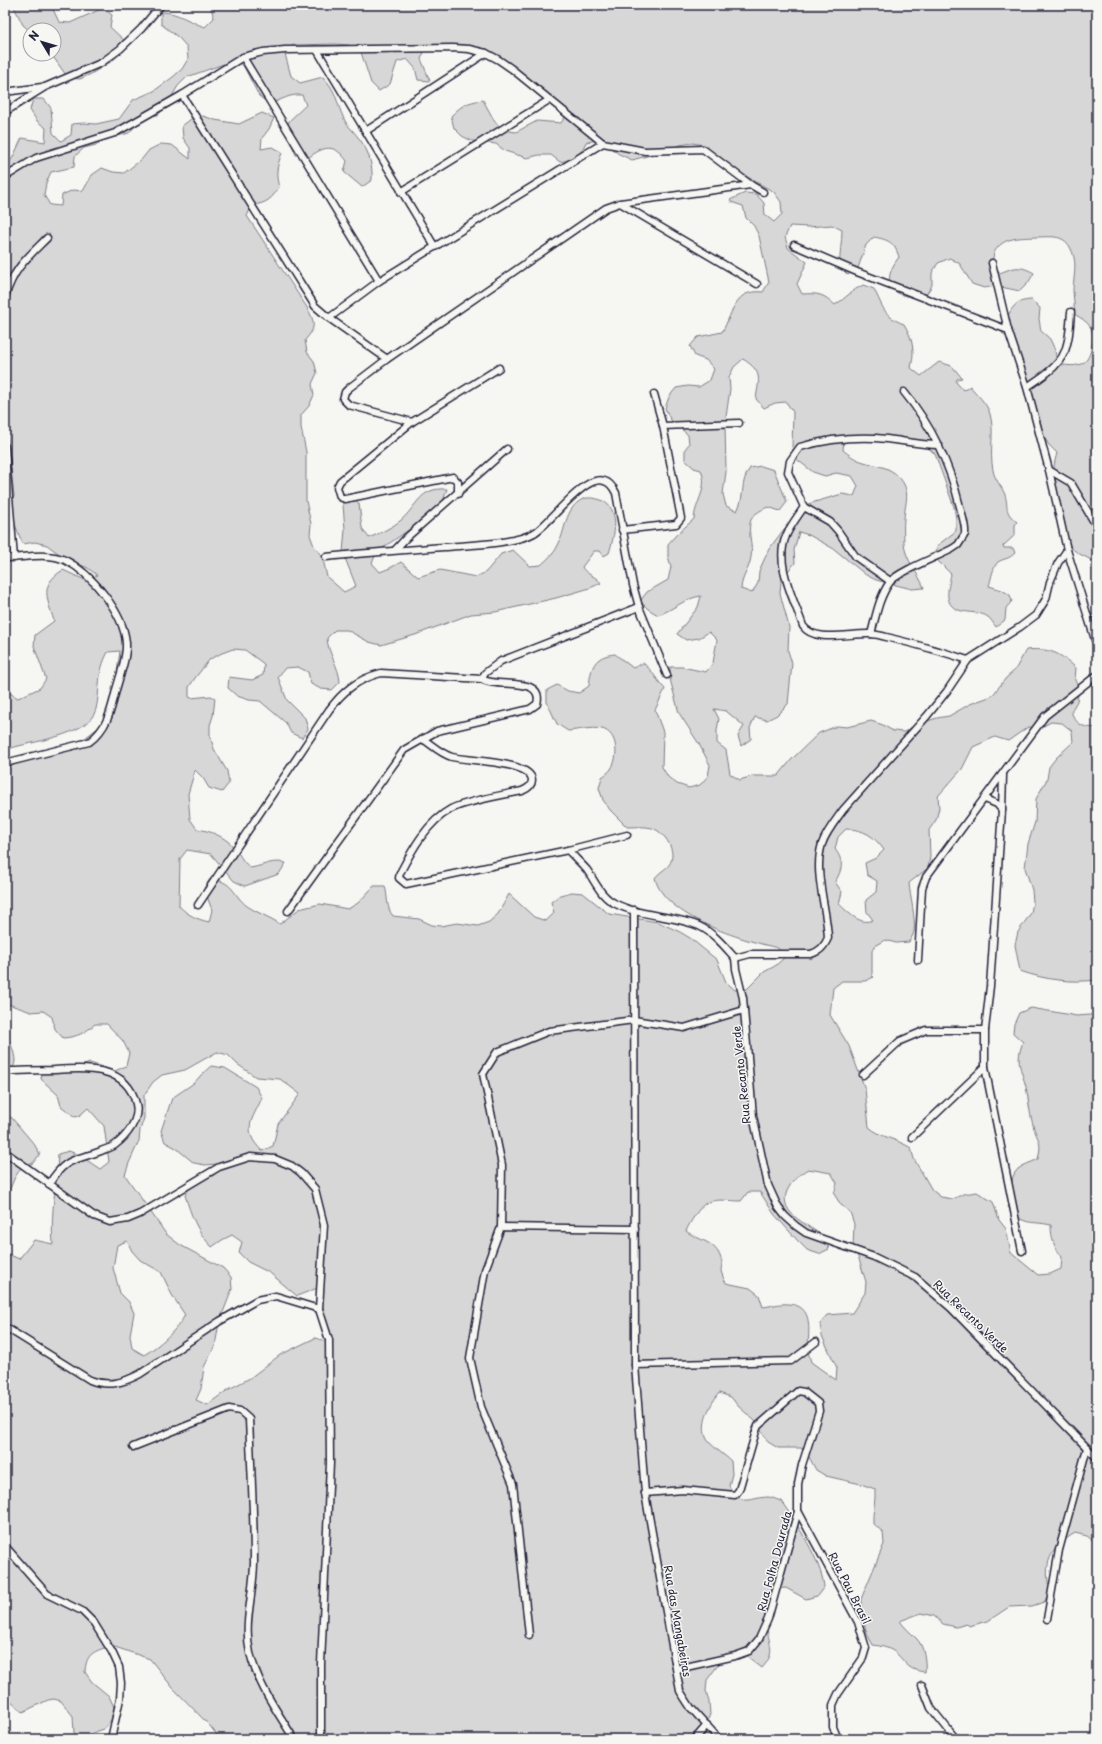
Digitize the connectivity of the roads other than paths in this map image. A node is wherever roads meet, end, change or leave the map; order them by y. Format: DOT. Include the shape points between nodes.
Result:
graph roads {
  1 [pos="161,5"];
  2 [pos="317,50"];
  3 [pos="486,53"];
  4 [pos="243,57"];
  5 [pos="45,87"];
  6 [pos="5,92"];
  7 [pos="182,95"];
  8 [pos="549,100"];
  9 [pos="5,112"];
  10 [pos="366,131"];
  11 [pos="603,144"];
  12 [pos="5,177"];
  13 [pos="751,185"];
  14 [pos="401,192"];
  15 [pos="764,192"];
  16 [pos="620,203"];
  17 [pos="47,238"];
  18 [pos="794,245"];
  19 [pos="435,247"];
  20 [pos="992,263"];
  21 [pos="379,281"];
  22 [pos="757,284"];
  23 [pos="5,297"];
  24 [pos="1071,312"];
  25 [pos="328,318"];
  26 [pos="1008,330"];
  27 [pos="387,359"];
  28 [pos="499,368"];
  29 [pos="1027,387"];
  30 [pos="904,392"];
  31 [pos="654,394"];
  32 [pos="412,422"];
  33 [pos="739,423"];
  34 [pos="663,426"];
  35 [pos="939,445"];
  36 [pos="5,448"];
  37 [pos="507,449"];
  38 [pos="1050,470"];
  39 [pos="458,494"];
  40 [pos="804,507"];
  41 [pos="1097,527"];
  42 [pos="622,530"];
  43 [pos="395,550"];
  44 [pos="1067,550"];
  45 [pos="326,557"];
  46 [pos="5,558"];
  47 [pos="14,558"];
  48 [pos="890,581"];
  49 [pos="639,607"];
  50 [pos="871,634"];
  51 [pos="1097,646"];
  52 [pos="968,660"];
  53 [pos="667,675"];
  54 [pos="1097,675"];
  55 [pos="482,679"];
  56 [pos="423,739"];
  57 [pos="5,763"];
  58 [pos="1003,775"];
  59 [pos="984,799"];
  60 [pos="1002,810"];
  61 [pos="627,835"];
  62 [pos="568,850"];
  63 [pos="198,905"];
  64 [pos="634,910"];
  65 [pos="288,911"];
  66 [pos="735,958"];
  67 [pos="918,960"];
  68 [pos="744,1010"];
  69 [pos="634,1020"];
  70 [pos="985,1030"];
  71 [pos="985,1067"];
  72 [pos="5,1071"];
  73 [pos="863,1075"];
  74 [pos="912,1137"];
  75 [pos="5,1152"];
  76 [pos="49,1184"];
  77 [pos="501,1227"];
  78 [pos="634,1229"];
  79 [pos="1022,1252"];
  80 [pos="319,1309"];
  81 [pos="5,1327"];
  82 [pos="816,1342"];
  83 [pos="635,1365"];
  84 [pos="134,1447"];
  85 [pos="1087,1448"];
  86 [pos="1097,1458"];
  87 [pos="645,1493"];
  88 [pos="798,1511"];
  89 [pos="5,1546"];
  90 [pos="1047,1619"];
  91 [pos="529,1635"];
  92 [pos="677,1669"];
  93 [pos="922,1685"];
  94 [pos="707,1725"];
  95 [pos="111,1739"];
  96 [pos="294,1739"];
  97 [pos="321,1739"];
  98 [pos="695,1739"];
  99 [pos="719,1739"];
  100 [pos="838,1739"];
  101 [pos="956,1739"];
  1 -- 5 [label="street" via="141,29 101,63"];
  2 -- 3 [label="street" via="453,48"];
  2 -- 4 [label="street" via="263,52"];
  2 -- 10 [label="street"];
  3 -- 8 [label="street" via="512,69"];
  3 -- 10 [label="street"];
  4 -- 7 [label="street"];
  4 -- 21 [label="street"];
  5 -- 6 [label="street"];
  5 -- 9 [label="street"];
  7 -- 12 [label="street" via="115,133 36,158"];
  7 -- 25 [label="street" via="307,295"];
  8 -- 11 [label="street"];
  8 -- 14 [label="street"];
  10 -- 14 [label="street"];
  11 -- 13 [label="street" via="645,151 703,149"];
  11 -- 19 [label="street"];
  13 -- 15 [label="street"];
  13 -- 16 [label="street"];
  14 -- 19 [label="street"];
  16 -- 22 [label="street"];
  16 -- 27 [label="street" via="596,214"];
  17 -- 23 [label="street" via="19,265"];
  18 -- 26 [label="street"];
  19 -- 21 [label="street"];
  20 -- 26 [label="street"];
  21 -- 25 [label="street"];
  24 -- 29 [label="street" via="1065,351 1055,366"];
  25 -- 27 [label="street"];
  26 -- 29 [label="street"];
  27 -- 32 [label="street" via="349,388 343,399 349,405"];
  28 -- 32 [label="street"];
  29 -- 38 [label="street"];
  30 -- 35 [label="street" via="927,423"];
  31 -- 34 [label="street"];
  32 -- 39 [label="street" via="338,484 340,497 345,499 453,477 458,482"];
  33 -- 34 [label="street"];
  34 -- 42 [label="street" via="680,508 680,521 665,526"];
  35 -- 40 [label="street" via="861,438 800,447 793,454 788,472"];
  35 -- 48 [label="street" via="955,485 966,534 952,549 901,573"];
  36 -- 47 [label="street"];
  37 -- 39 [label="street"];
  38 -- 41 [label="street" via="1071,483"];
  38 -- 44 [label="street"];
  39 -- 43 [label="street"];
  40 -- 48 [label="street" via="830,522 856,557"];
  40 -- 50 [label="street" via="786,536 783,551 783,566 803,626 811,634 822,636"];
  42 -- 43 [label="street" via="616,493 604,480 597,480 591,481 545,524 523,538"];
  42 -- 49 [label="street"];
  43 -- 45 [label="street"];
  44 -- 51 [label="street"];
  44 -- 52 [label="street" via="1050,582 1046,600 1036,614"];
  46 -- 47 [label="street"];
  47 -- 57 [label="street" via="57,557 76,567 103,593 121,621 126,644 112,707 106,724 96,737 89,742"];
  48 -- 50 [label="street" via="879,602"];
  49 -- 53 [label="street"];
  49 -- 55 [label="street" via="501,661 485,673"];
  50 -- 52 [label="street"];
  52 -- 66 [label="street" via="927,716 843,810 822,842 819,868 828,927 825,946 811,954 750,954"];
  54 -- 58 [label="street" via="1045,716"];
  55 -- 56 [label="street" via="493,683 526,685 536,691 537,704 530,709 437,732"];
  55 -- 63 [label="street" via="381,673 358,681 348,688 329,710"];
  56 -- 62 [label="street" via="452,757 486,761 524,770 532,783 522,791 464,804 439,817 414,850 400,874 401,880 409,884"];
  56 -- 65 [label="street" via="404,750 390,767"];
  58 -- 59 [label="street"];
  58 -- 60 [label="street"];
  59 -- 60 [label="street" via="997,804"];
  59 -- 67 [label="street" via="924,882"];
  60 -- 70 [label="street"];
  61 -- 62 [label="street"];
  62 -- 64 [label="street" via="608,899"];
  64 -- 66 [label="street" via="700,926 713,935"];
  64 -- 69 [label="street, Rua das Mangabeiras"];
  66 -- 68 [label="street, Rua Recanto Verde"];
  68 -- 69 [label="street" via="684,1028"];
  68 -- 85 [label="street, Rua Recanto Verde" via="753,1116 768,1184 785,1216 806,1233 874,1257 915,1278 951,1308"];
  69 -- 77 [label="street" via="548,1031 497,1052 483,1074 502,1165"];
  69 -- 78 [label="street, Rua das Mangabeiras"];
  70 -- 71 [label="street"];
  70 -- 73 [label="street" via="926,1030 900,1041"];
  71 -- 74 [label="street"];
  71 -- 79 [label="street"];
  72 -- 76 [label="street" via="91,1069 110,1074 125,1083 135,1099 134,1122 114,1146 65,1163"];
  75 -- 76 [label="street"];
  76 -- 80 [label="street" via="94,1216 110,1222 140,1214 219,1167 235,1161 263,1157 292,1166 315,1189 324,1225"];
  77 -- 78 [label="street"];
  77 -- 91 [label="street" via="485,1270 470,1358 481,1407 513,1484"];
  78 -- 83 [label="street, Rua das Mangabeiras"];
  80 -- 81 [label="street" via="276,1296 257,1300 220,1321 140,1374 109,1385 90,1380"];
  80 -- 97 [label="street" via="329,1340 330,1455 321,1664"];
  82 -- 83 [label="street" via="791,1361"];
  83 -- 87 [label="street, Rua das Mangabeiras"];
  84 -- 96 [label="street" via="229,1409 240,1411 249,1419 254,1564 247,1623 250,1653 260,1683"];
  85 -- 86 [label="street, Rua Recanto Verde"];
  85 -- 90 [label="street" via="1059,1550"];
  87 -- 88 [label="street, Rua Folha Dourada" via="684,1490 734,1495 739,1490 758,1426 798,1391 816,1400 819,1411 798,1484"];
  87 -- 92 [label="street, Rua das Mangabeiras"];
  88 -- 92 [label="street, Rua Folha Dourada" via="768,1619 759,1639 749,1651"];
  88 -- 100 [label="street, Rua Pau Brasil" via="858,1622 866,1648 863,1658 833,1705 833,1727"];
  89 -- 95 [label="street" via="48,1594 82,1612 94,1623 109,1646 121,1677 120,1699"];
  92 -- 94 [label="street, Rua das Mangabeiras" via="680,1691"];
  93 -- 101 [label="street" via="931,1708"];
  94 -- 98 [label="street"];
  94 -- 99 [label="street, Rua das Mangabeiras"];
}
